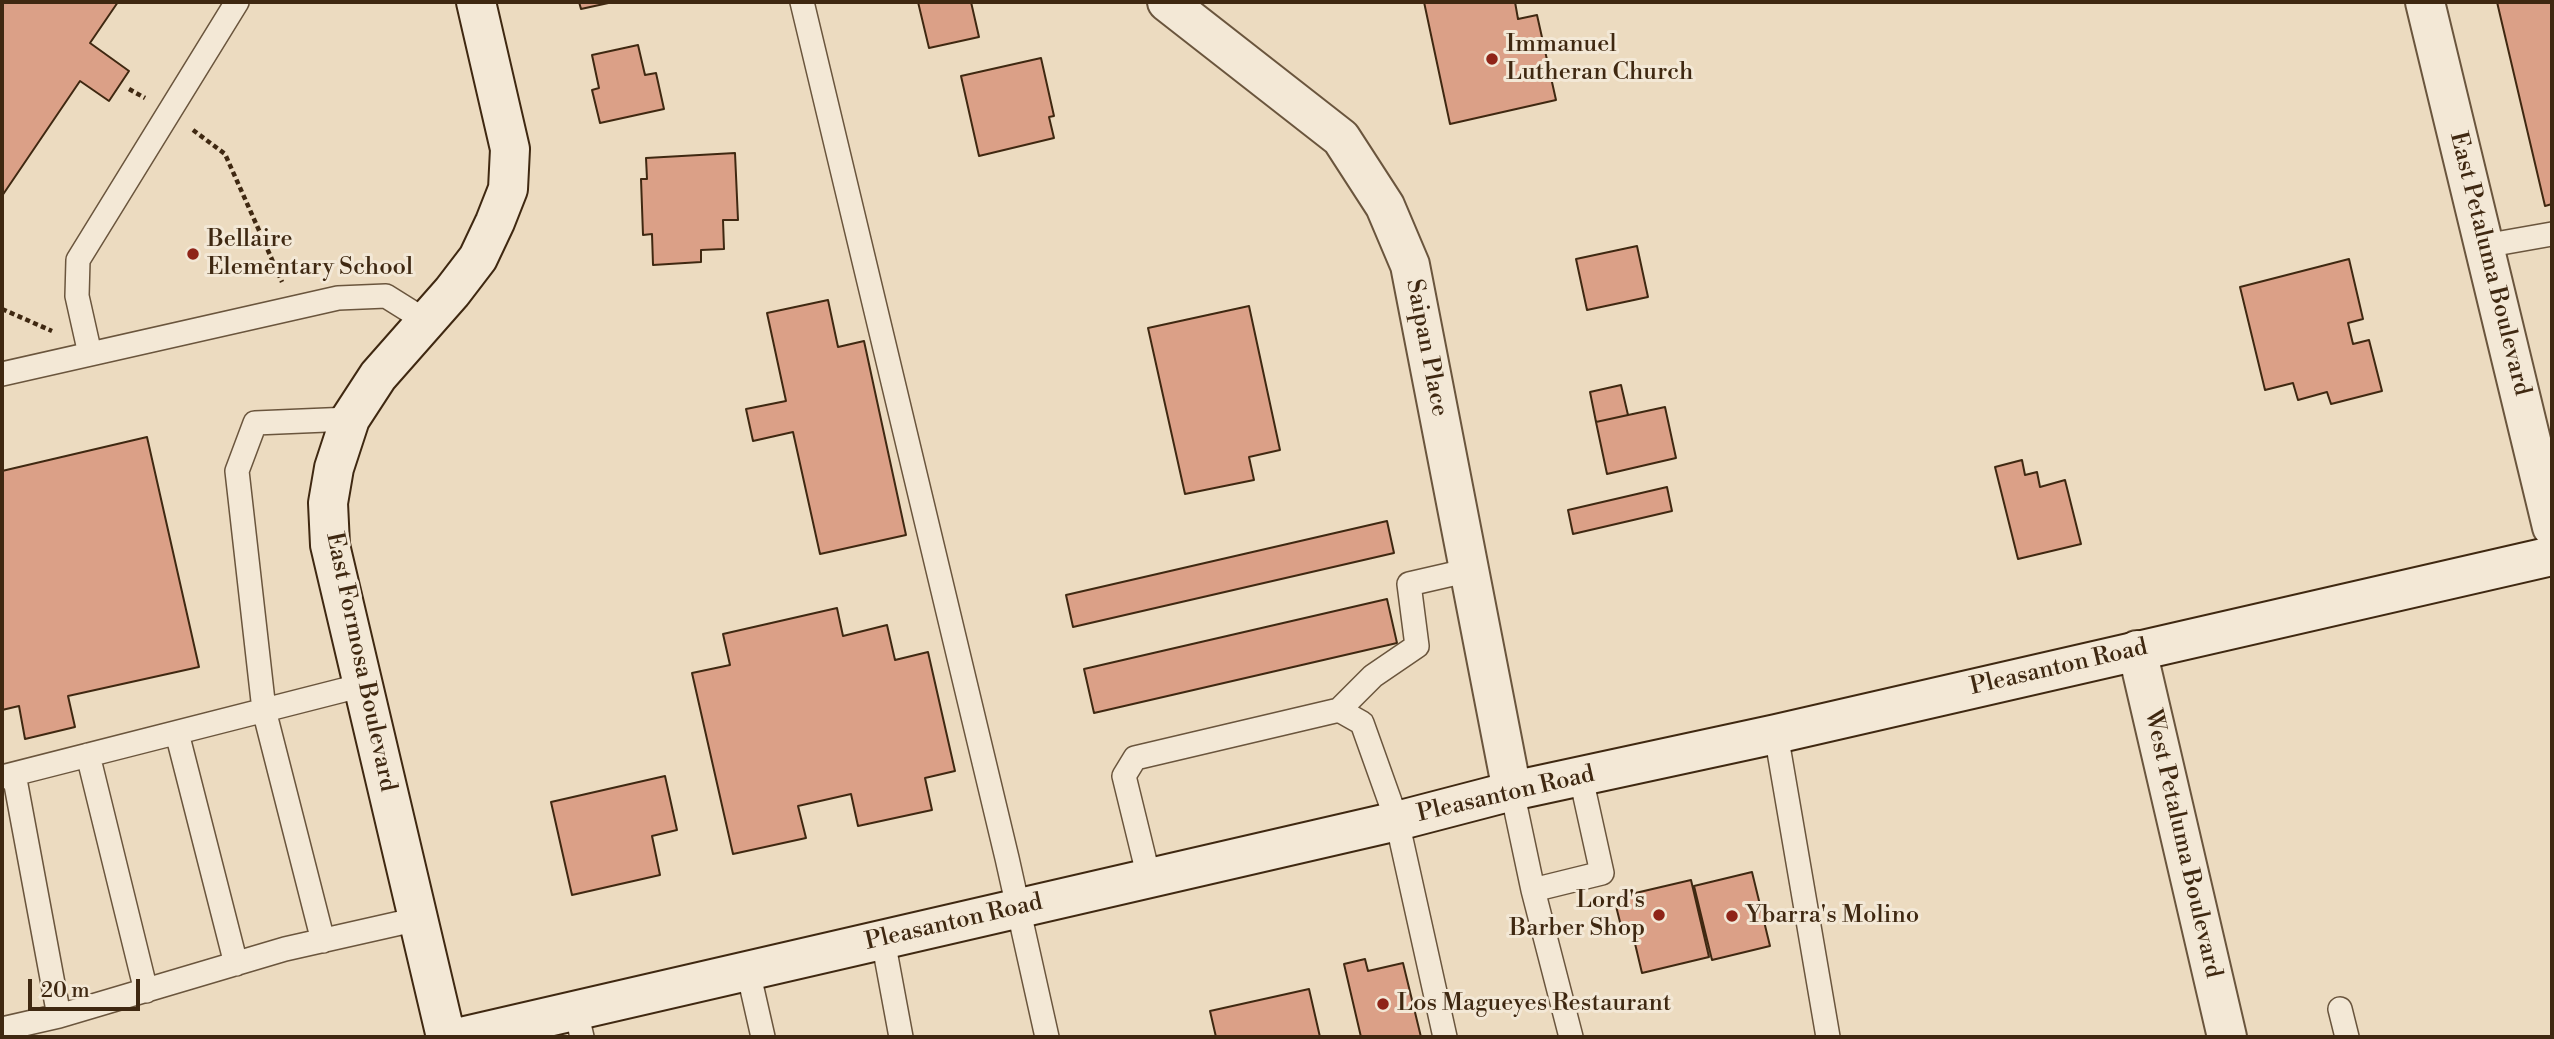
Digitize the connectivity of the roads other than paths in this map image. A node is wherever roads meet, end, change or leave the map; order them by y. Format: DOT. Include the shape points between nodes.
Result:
graph roads {
  1 [pos="237,2"];
  2 [pos="476,2"];
  3 [pos="802,2"];
  4 [pos="1167,2"];
  5 [pos="2425,2"];
  6 [pos="2552,234"];
  7 [pos="2484,246"];
  8 [pos="426,321"];
  9 [pos="90,354"];
  10 [pos="2,374"];
  11 [pos="350,419"];
  12 [pos="2552,527"];
  13 [pos="2552,556"];
  14 [pos="1470,570"];
  15 [pos="2137,650"];
  16 [pos="363,685"];
  17 [pos="264,710"];
  18 [pos="1339,710"];
  19 [pos="177,733"];
  20 [pos="1776,734"];
  21 [pos="88,755"];
  22 [pos="8,776"];
  23 [pos="1581,778"];
  24 [pos="1512,791"];
  25 [pos="1397,821"];
  26 [pos="1149,878"];
  27 [pos="1533,890"];
  28 [pos="1019,908"];
  29 [pos="418,919"];
  30 [pos="883,940"];
  31 [pos="323,941"];
  32 [pos="236,964"];
  33 [pos="748,971"];
  34 [pos="146,990"];
  35 [pos="2340,1009"];
  36 [pos="59,1016"];
  37 [pos="579,1024"];
  38 [pos="2,1029"];
  39 [pos="446,1037"];
  40 [pos="461,1037"];
  41 [pos="763,1037"];
  42 [pos="901,1037"];
  43 [pos="1047,1037"];
  44 [pos="1445,1037"];
  45 [pos="1571,1037"];
  46 [pos="1828,1037"];
  47 [pos="2227,1037"];
  48 [pos="2347,1037"];
  1 -- 9 [label="lane" via="78,260 77,296"];
  2 -- 8 [label="street, East Formosa Boulevard" via="510,149 508,189 478,258"];
  3 -- 28 [label="lane"];
  4 -- 14 [label="street, Saipan Place" via="1340,138 1385,206 1410,265"];
  5 -- 7 [label="street, East Petaluma Boulevard"];
  6 -- 7 [label="lane"];
  7 -- 12 [label="street, East Petaluma Boulevard"];
  8 -- 9 [label="lane" via="386,296 338,298"];
  8 -- 11 [label="street, East Formosa Boulevard" via="378,376"];
  9 -- 10 [label="lane"];
  11 -- 16 [label="street, East Formosa Boulevard" via="328,503 330,545"];
  11 -- 17 [label="lane" via="255,423 237,471"];
  13 -- 15 [label="street, Pleasanton Road"];
  14 -- 18 [label="lane" via="1409,584 1417,646 1373,676"];
  14 -- 24 [label="street, Saipan Place"];
  15 -- 20 [label="street, Pleasanton Road"];
  15 -- 47 [label="street, West Petaluma Boulevard"];
  16 -- 17 [label="lane"];
  16 -- 29 [label="street, East Formosa Boulevard"];
  17 -- 19 [label="lane"];
  17 -- 31 [label="lane"];
  18 -- 25 [label="lane" via="1362,723"];
  18 -- 26 [label="lane" via="1135,758 1124,776"];
  19 -- 21 [label="lane"];
  19 -- 32 [label="lane"];
  20 -- 23 [label="street, Pleasanton Road"];
  20 -- 46 [label="lane"];
  21 -- 22 [label="lane"];
  21 -- 34 [label="lane"];
  22 -- 36 [label="lane"];
  23 -- 24 [label="street, Pleasanton Road"];
  23 -- 27 [label="lane" via="1602,873"];
  24 -- 25 [label="street, Pleasanton Road"];
  24 -- 27 [label="lane"];
  25 -- 26 [label="street, Pleasanton Road"];
  25 -- 44 [label="lane"];
  26 -- 28 [label="street, Pleasanton Road"];
  27 -- 45 [label="lane"];
  28 -- 30 [label="street, Pleasanton Road"];
  28 -- 43 [label="lane"];
  29 -- 31 [label="lane"];
  29 -- 39 [label="street, East Formosa Boulevard"];
  30 -- 33 [label="street, Pleasanton Road"];
  30 -- 42 [label="lane"];
  31 -- 32 [label="lane"];
  32 -- 34 [label="lane"];
  33 -- 37 [label="street, Pleasanton Road"];
  33 -- 41 [label="lane"];
  34 -- 36 [label="lane"];
  35 -- 48 [label="lane"];
  36 -- 38 [label="lane"];
  37 -- 40 [label="street, Pleasanton Road"];
}
